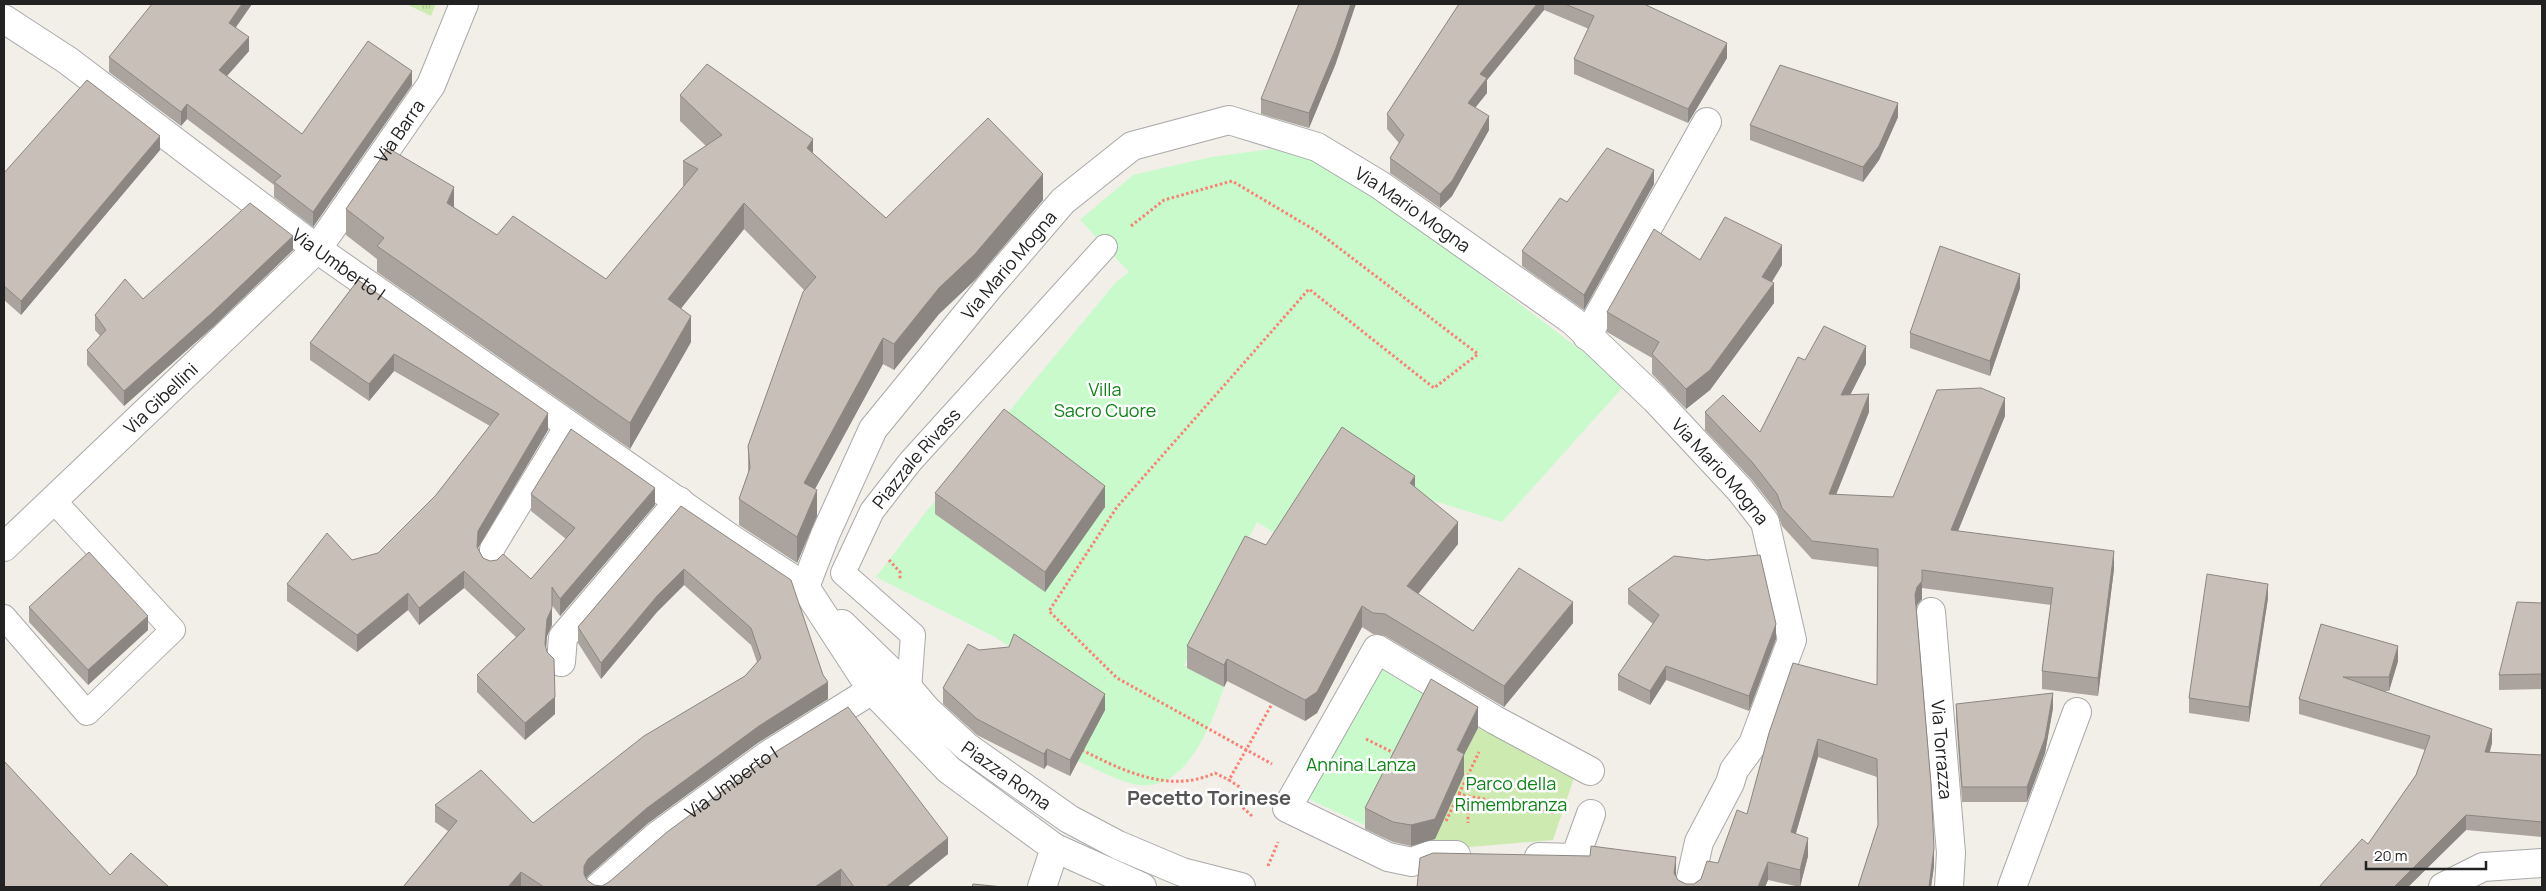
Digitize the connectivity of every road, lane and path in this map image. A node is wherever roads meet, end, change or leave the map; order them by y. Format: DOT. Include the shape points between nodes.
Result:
graph roads {
  1 [pos="464,4"];
  2 [pos="4,19"];
  3 [pos="1707,122"];
  4 [pos="1106,247"];
  5 [pos="317,249"];
  6 [pos="1587,336"];
  7 [pos="568,424"];
  8 [pos="54,501"];
  9 [pos="679,501"];
  10 [pos="4,547"];
  11 [pos="491,564"];
  12 [pos="808,594"];
  13 [pos="1931,612"];
  14 [pos="4,617"];
  15 [pos="561,662"];
  16 [pos="909,689"];
  17 [pos="872,690"];
  18 [pos="1272,704"];
  19 [pos="2077,712"];
  20 [pos="1495,720"];
  21 [pos="1360,737"];
  22 [pos="1080,749"];
  23 [pos="1246,750"];
  24 [pos="1402,757"];
  25 [pos="1590,771"];
  26 [pos="1229,780"];
  27 [pos="1301,780"];
  28 [pos="1457,793"];
  29 [pos="1591,814"];
  30 [pos="1254,818"];
  31 [pos="1272,836"];
  32 [pos="1055,848"];
  33 [pos="1430,855"];
  34 [pos="1481,856"];
  35 [pos="1510,856"];
  36 [pos="2542,863"];
  37 [pos="1267,869"];
  38 [pos="599,887"];
  39 [pos="1042,887"];
  40 [pos="1142,887"];
  41 [pos="1241,887"];
  42 [pos="1689,887"];
  43 [pos="1950,887"];
  44 [pos="2012,887"];
  45 [pos="2443,887"];
  1 -- 5 [label="street, Via Barra" via="431,85"];
  2 -- 5 [label="street, Via Umberto I" via="67,60"];
  3 -- 6 [label="street"];
  4 -- 16 [label="lane, Piazzale Rivass" via="910,462 872,511 843,573 913,635"];
  4 -- 23 [label="path" via="1164,200 1232,180 1318,232 1478,354 1434,388 1309,289 1117,507 1049,611 1117,678"];
  5 -- 7 [label="street, Via Umberto I"];
  5 -- 8 [label="street, Via Gibellini"];
  6 -- 12 [label="street, Via Mario Mogna" via="1573,321 1506,272 1380,185 1317,147 1229,120 1132,146 1063,202 990,286 874,430 825,535"];
  6 -- 42 [label="street, Via Mario Mogna" via="1656,400 1740,490 1765,522 1792,640 1753,744 1734,770 1699,842"];
  7 -- 9 [label="street, Via Umberto I"];
  7 -- 11 [label="lane" via="516,517 492,548"];
  8 -- 10 [label="street, Via Gibellini"];
  8 -- 14 [label="lane" via="173,630 87,713"];
  9 -- 12 [label="street, Via Umberto I"];
  9 -- 15 [label="street" via="562,637"];
  12 -- 16 [label="street, Piazza Roma"];
  12 -- 17 [label="street, Via Umberto I"];
  13 -- 43 [label="street, Via Torrazza" via="1951,853"];
  16 -- 41 [label="street, Piazza Roma" via="967,747 1069,819 1118,845 1182,872"];
  17 -- 32 [label="street, Via Umberto I" via="949,770"];
  17 -- 38 [label="street, Via Umberto I" via="768,755 657,836"];
  18 -- 23 [label="path"];
  19 -- 44 [label="street"];
  20 -- 25 [label="street"];
  20 -- 27 [label="street" via="1377,649"];
  20 -- 28 [label="path"];
  21 -- 24 [label="path"];
  22 -- 26 [label="path" via="1123,771 1167,782 1200,780 1216,773"];
  23 -- 26 [label="path"];
  23 -- 27 [label="path"];
  26 -- 30 [label="path" via="1241,788 1242,806"];
  27 -- 33 [label="street" via="1287,808 1388,857 1412,862"];
  28 -- 29 [label="path" via="1567,815"];
  28 -- 33 [label="path"];
  29 -- 35 [label="street" via="1575,858"];
  31 -- 37 [label="path" via="1278,842"];
  32 -- 39 [label="street"];
  32 -- 40 [label="street, Via Umberto I"];
  33 -- 34 [label="street"];
  36 -- 45 [label="street" via="2483,867"];
}
